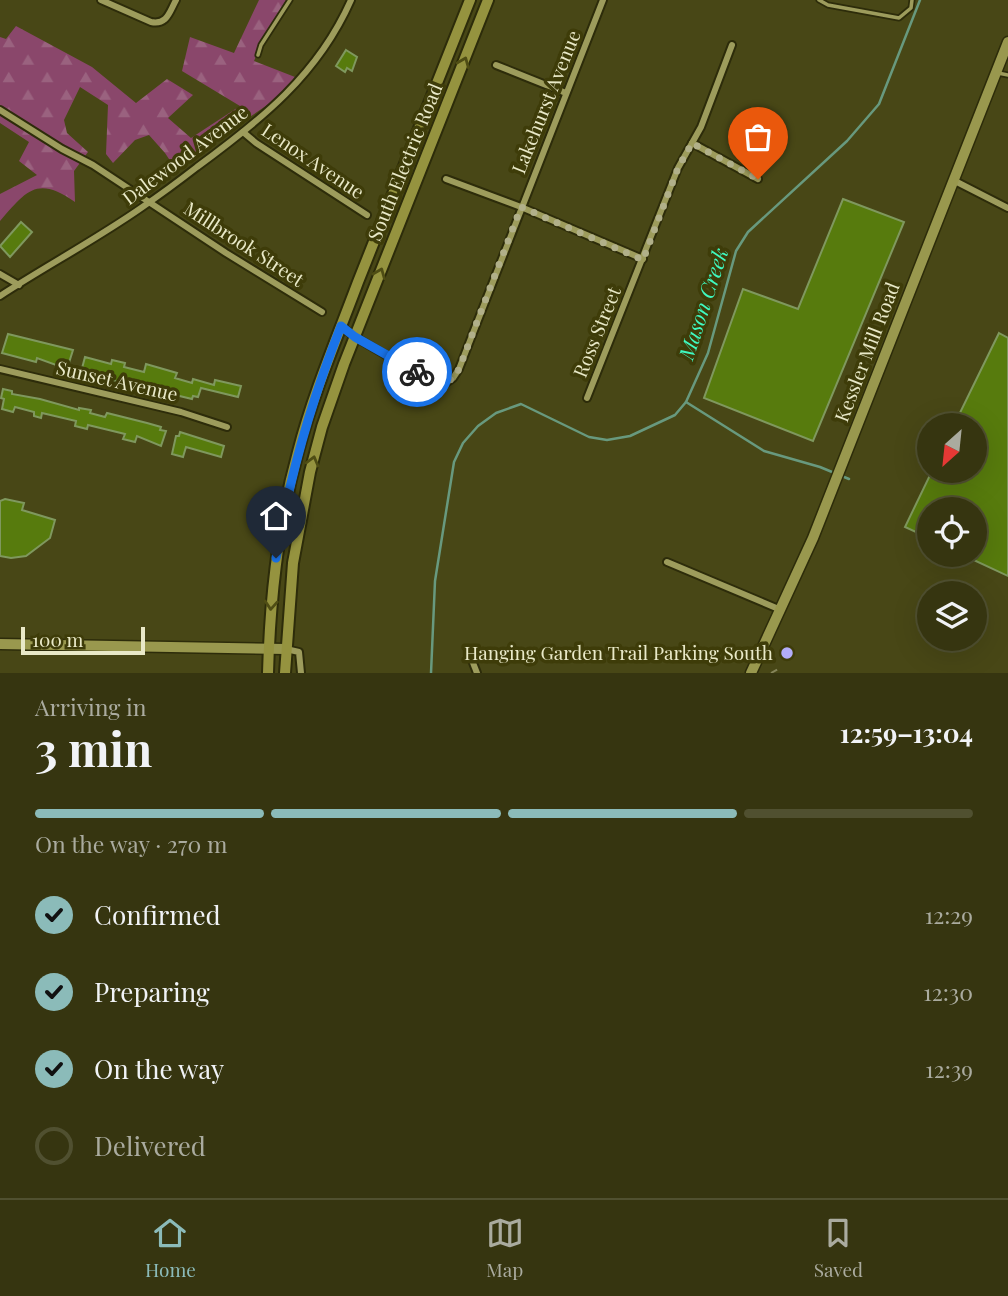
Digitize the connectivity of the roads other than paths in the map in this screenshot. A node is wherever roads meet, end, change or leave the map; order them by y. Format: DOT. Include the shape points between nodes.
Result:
graph roads {
  1 [pos="101,0"];
  2 [pos="176,0"];
  3 [pos="290,0"];
  4 [pos="351,0"];
  5 [pos="470,0"];
  6 [pos="488,0"];
  7 [pos="603,0"];
  8 [pos="819,0"];
  9 [pos="912,0"];
  10 [pos="1008,42"];
  11 [pos="732,45"];
  12 [pos="258,55"];
  13 [pos="496,65"];
  14 [pos="996,72"];
  15 [pos="1008,75"];
  16 [pos="566,93"];
  17 [pos="0,110"];
  18 [pos="243,132"];
  19 [pos="692,143"];
  20 [pos="446,178"];
  21 [pos="758,179"];
  22 [pos="953,180"];
  23 [pos="150,202"];
  24 [pos="521,207"];
  25 [pos="1008,208"];
  26 [pos="367,215"];
  27 [pos="643,260"];
  28 [pos="0,274"];
  29 [pos="19,285"];
  30 [pos="0,296"];
  31 [pos="322,312"];
  32 [pos="341,326"];
  33 [pos="355,337"];
  34 [pos="0,369"];
  35 [pos="587,398"];
  36 [pos="227,427"];
  37 [pos="667,562"];
  38 [pos="781,610"];
  39 [pos="0,643"];
  40 [pos="269,649"];
  41 [pos="286,649"];
  42 [pos="470,655"];
  43 [pos="268,673"];
  44 [pos="285,673"];
  45 [pos="301,673"];
  46 [pos="477,673"];
  47 [pos="751,673"];
  1 -- 2 [label="street" via="158,24 166,20"];
  3 -- 12 [label="lane"];
  4 -- 18 [label="street, Dalewood Avenue" via="292,91"];
  5 -- 32 [label="main road, South Electric Road"];
  33 -- 6 [label="main road, South Electric Road, one-way"];
  7 -- 16 [label="street, Lakehurst Avenue"];
  8 -- 9 [label="lane" via="899,18 911,8"];
  10 -- 14 [label="street, Kessler Mill Road"];
  11 -- 19 [label="street, Ross Street"];
  13 -- 16 [label="street"];
  14 -- 15 [label="lane"];
  14 -- 22 [label="street, Kessler Mill Road"];
  16 -- 24 [label="street, Lakehurst Avenue"];
  17 -- 23 [label="street, Millbrook Street"];
  18 -- 23 [label="street, Dalewood Avenue"];
  18 -- 26 [label="street, Lenox Avenue"];
  19 -- 21 [label="street"];
  19 -- 27 [label="street, Ross Street"];
  20 -- 24 [label="street"];
  22 -- 25 [label="street"];
  22 -- 38 [label="street, Kessler Mill Road"];
  23 -- 29 [label="street, Dalewood Avenue"];
  23 -- 31 [label="street, Millbrook Street"];
  24 -- 27 [label="street"];
  24 -- 33 [label="street, Lakehurst Avenue" via="453,378 444,384 432,382"];
  27 -- 35 [label="street, Ross Street"];
  28 -- 29 [label="street"];
  29 -- 30 [label="street, Dalewood Avenue"];
  32 -- 33 [label="street"];
  32 -- 40 [label="main road, South Electric Road, one-way" via="290,482 276,558"];
  41 -- 33 [label="main road, South Electric Road, one-way" via="293,563 307,484"];
  34 -- 36 [label="street, Sunset Avenue"];
  37 -- 38 [label="street"];
  38 -- 47 [label="street, Kessler Mill Road"];
  39 -- 40 [label="street"];
  40 -- 41 [label="street"];
  40 -- 43 [label="main road, South Electric Road"];
  41 -- 44 [label="main road, South Electric Road"];
  41 -- 45 [label="street" via="299,652"];
  42 -- 46 [label="street"];
}
